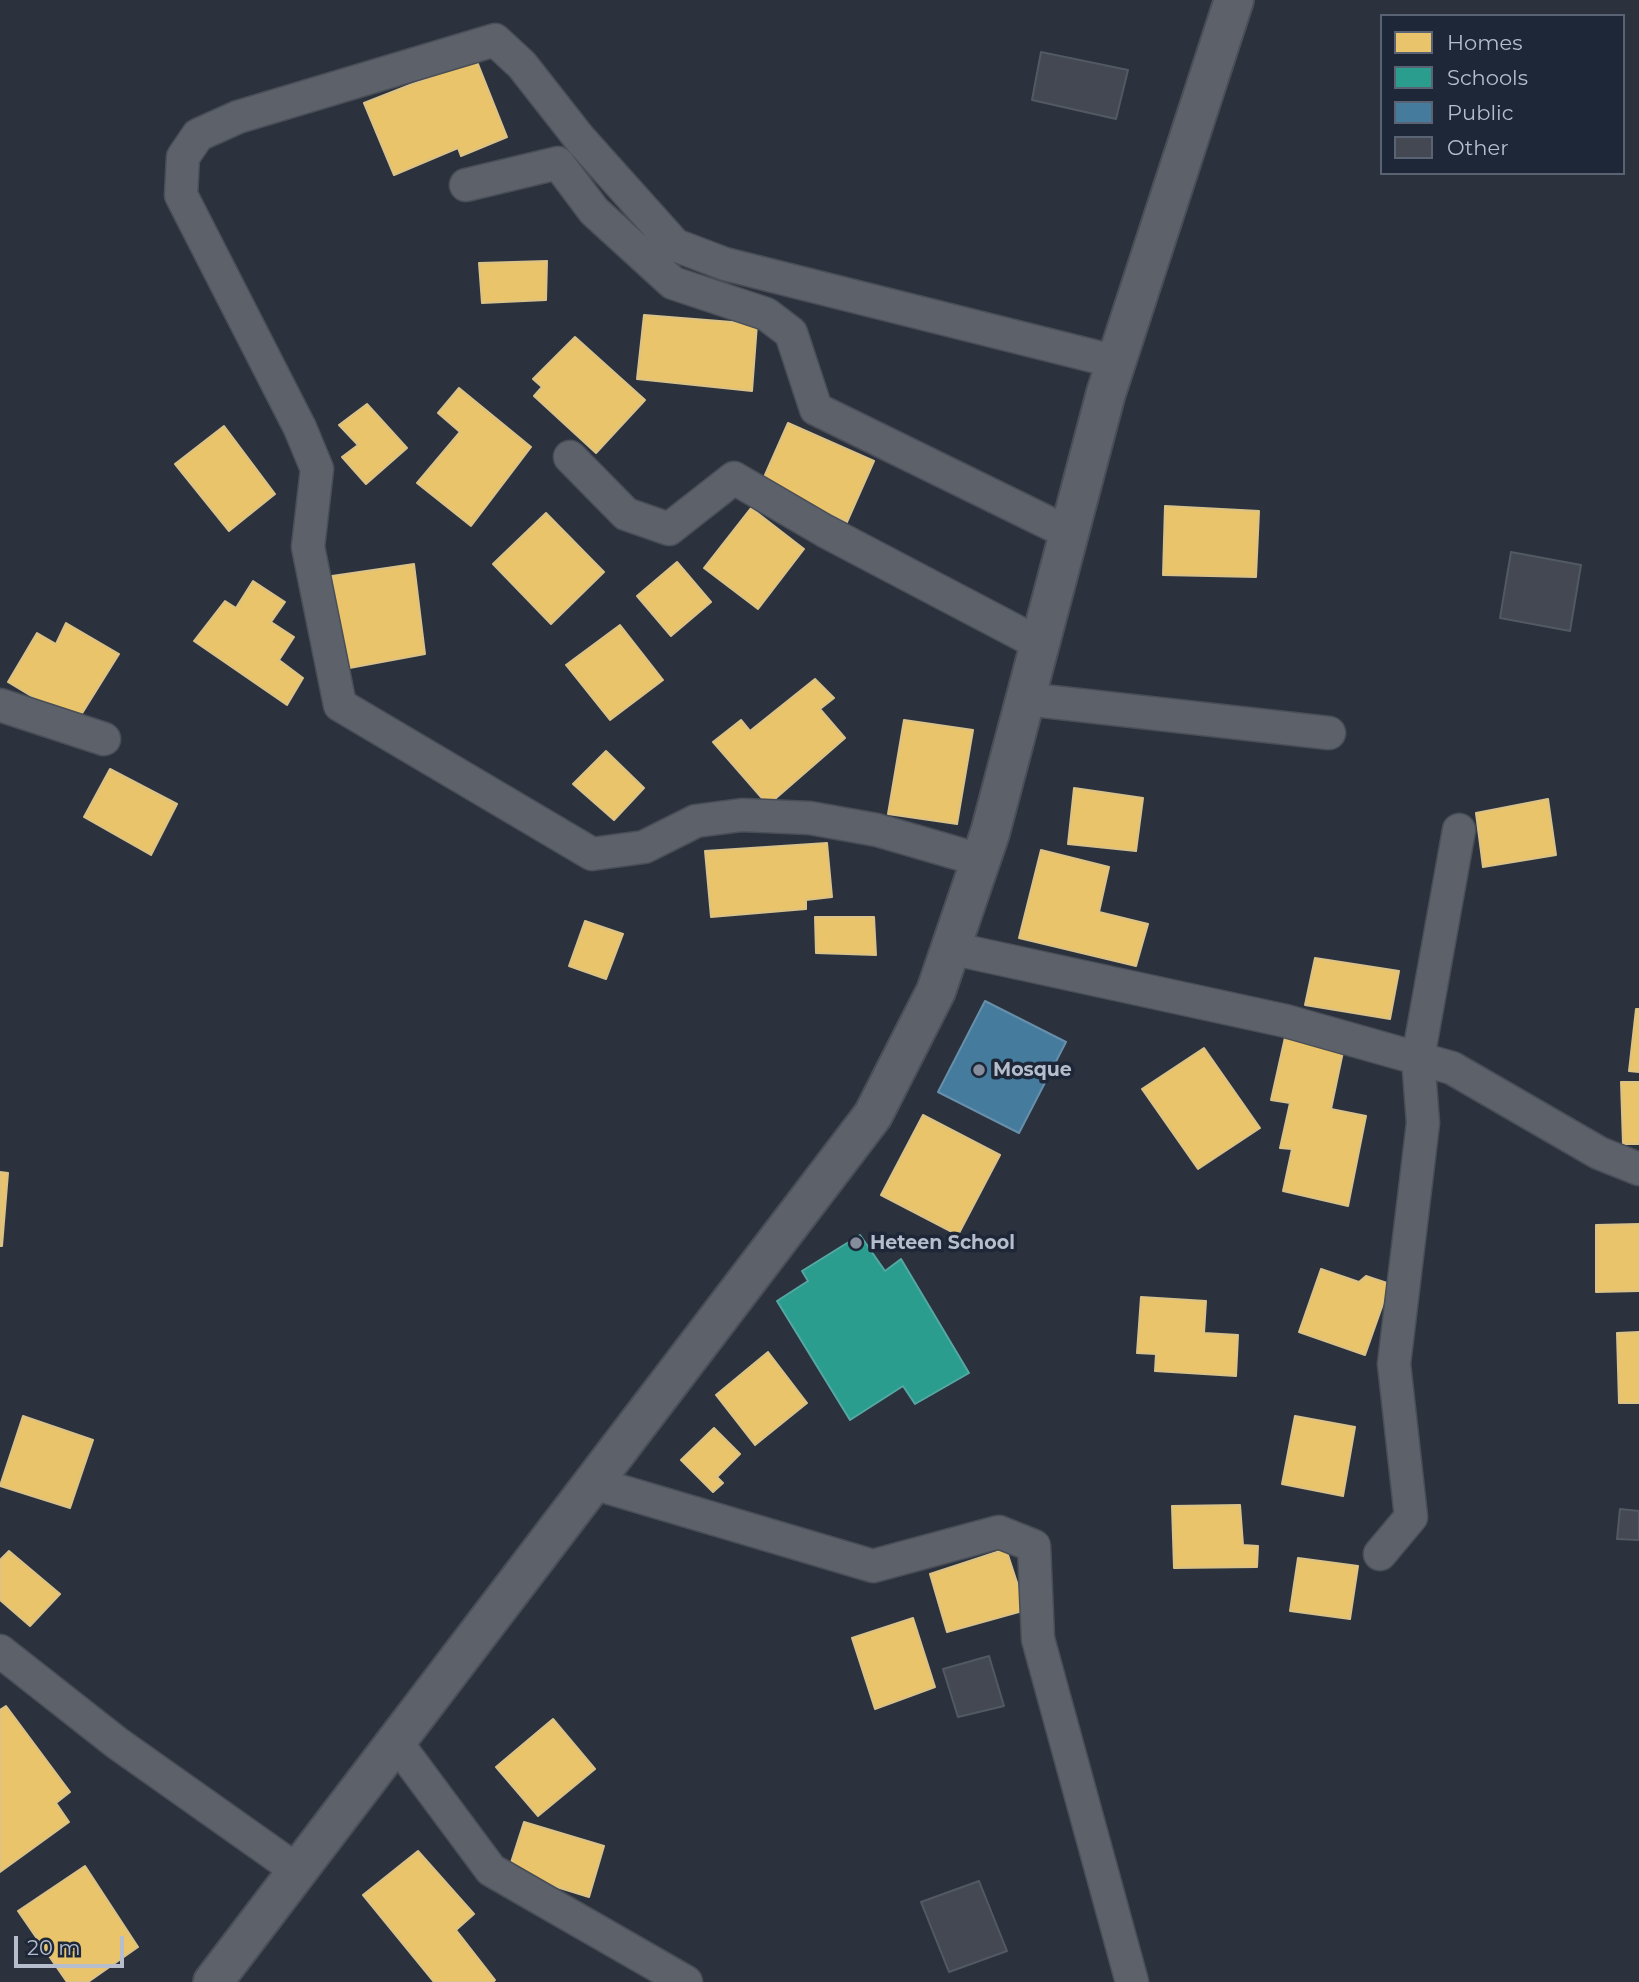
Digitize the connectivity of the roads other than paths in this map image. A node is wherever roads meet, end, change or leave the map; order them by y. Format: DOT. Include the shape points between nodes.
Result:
graph roads {
  1 [pos="1234,0"];
  2 [pos="466,186"];
  3 [pos="1117,362"];
  4 [pos="570,457"];
  5 [pos="1069,533"];
  6 [pos="1040,644"];
  7 [pos="1026,699"];
  8 [pos="0,705"];
  9 [pos="1329,733"];
  10 [pos="104,739"];
  11 [pos="1459,830"];
  12 [pos="980,860"];
  13 [pos="950,948"];
  14 [pos="1418,1058"];
  15 [pos="1639,1169"];
  16 [pos="593,1483"];
  17 [pos="1380,1554"];
  18 [pos="0,1651"];
  19 [pos="396,1742"];
  20 [pos="298,1871"];
  21 [pos="213,1982"];
  22 [pos="685,1982"];
  23 [pos="1132,1982"];
  1 -- 3 [label="street"];
  2 -- 5 [label="street" via="558,163 594,211 673,283 766,314 791,333 816,409"];
  3 -- 5 [label="street"];
  3 -- 12 [label="street" via="725,264 675,245 580,139 522,65 495,40 238,117 198,135 183,157 181,195 317,469 308,547 340,705 592,854 644,847 696,821 742,815 810,818 877,830"];
  4 -- 6 [label="street" via="626,513 669,529 734,478"];
  5 -- 6 [label="street"];
  6 -- 7 [label="street"];
  7 -- 9 [label="street"];
  7 -- 12 [label="street"];
  8 -- 10 [label="street"];
  11 -- 14 [label="street"];
  12 -- 13 [label="street"];
  13 -- 14 [label="street" via="1286,1021"];
  13 -- 16 [label="street" via="936,991 873,1115"];
  14 -- 15 [label="street" via="1452,1068 1599,1153"];
  14 -- 17 [label="street" via="1423,1123 1394,1364 1411,1517"];
  16 -- 19 [label="street"];
  16 -- 23 [label="street" via="873,1566 999,1532 1034,1546 1038,1639"];
  18 -- 20 [label="street" via="117,1743"];
  19 -- 20 [label="street"];
  19 -- 22 [label="street" via="491,1870"];
  20 -- 21 [label="street"];
}
